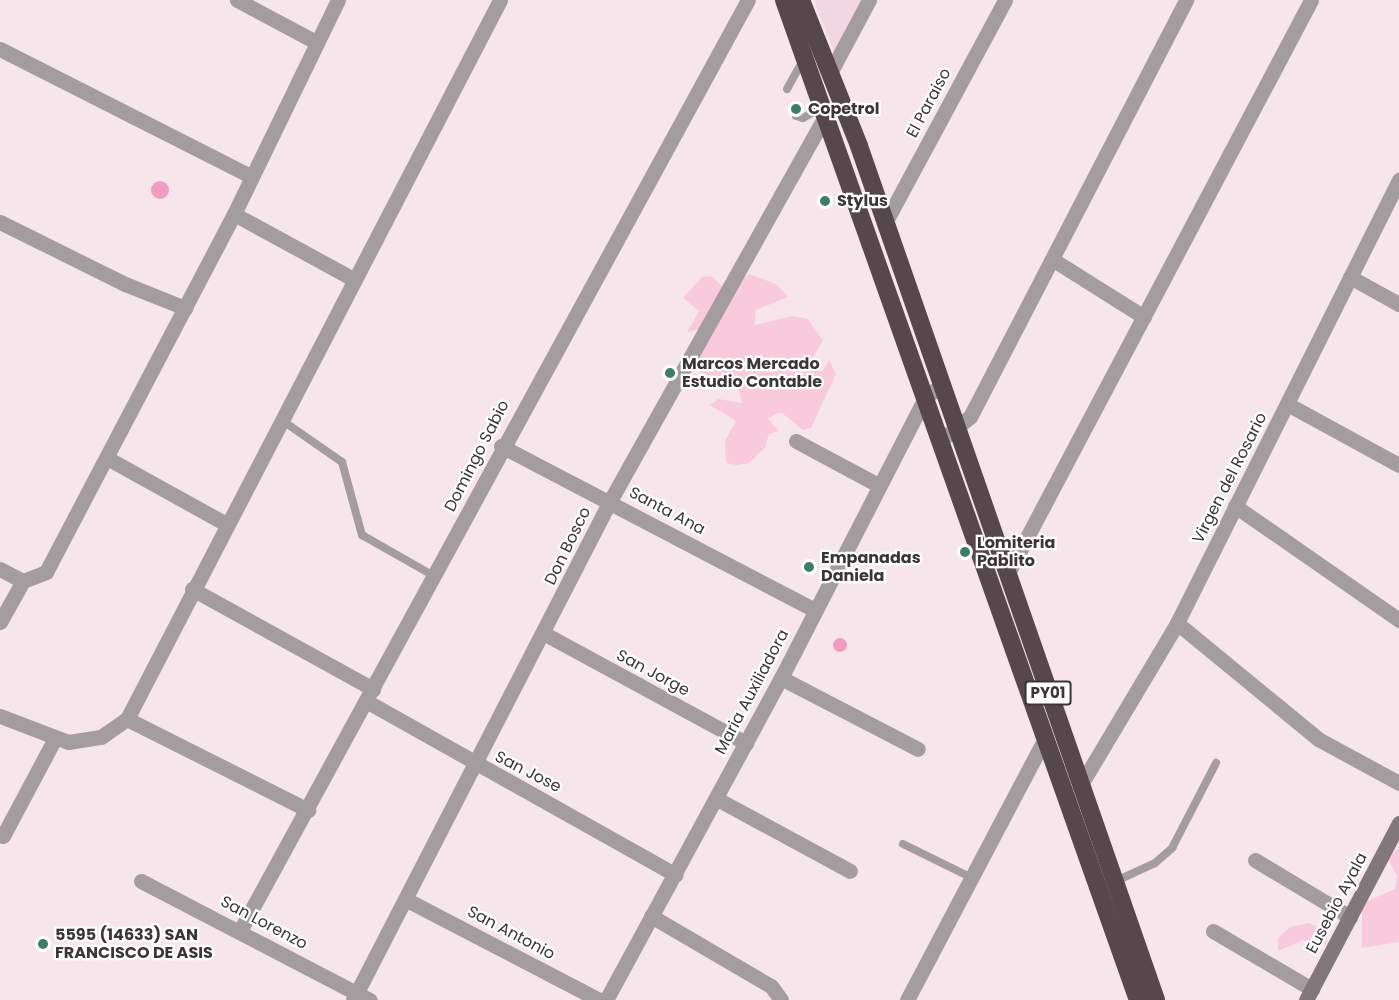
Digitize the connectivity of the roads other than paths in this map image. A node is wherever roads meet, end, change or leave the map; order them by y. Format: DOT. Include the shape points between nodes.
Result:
graph roads {
  1 [pos="237,0"];
  2 [pos="338,0"];
  3 [pos="500,0"];
  4 [pos="748,0"];
  5 [pos="784,0"];
  6 [pos="801,0"];
  7 [pos="869,0"];
  8 [pos="1005,0"];
  9 [pos="1186,0"];
  10 [pos="1311,0"];
  11 [pos="316,42"];
  12 [pos="0,49"];
  13 [pos="805,57"];
  14 [pos="830,73"];
  15 [pos="787,88"];
  16 [pos="825,110"];
  17 [pos="796,116"];
  18 [pos="250,176"];
  19 [pos="1399,179"];
  20 [pos="234,214"];
  21 [pos="0,222"];
  22 [pos="885,223"];
  23 [pos="1055,261"];
  24 [pos="1350,277"];
  25 [pos="353,279"];
  26 [pos="1399,303"];
  27 [pos="185,308"];
  28 [pos="1144,317"];
  29 [pos="940,386"];
  30 [pos="925,398"];
  31 [pos="1289,405"];
  32 [pos="283,421"];
  33 [pos="957,432"];
  34 [pos="796,441"];
  35 [pos="940,441"];
  36 [pos="501,446"];
  37 [pos="107,458"];
  38 [pos="1399,465"];
  39 [pos="878,485"];
  40 [pos="610,501"];
  41 [pos="1236,506"];
  42 [pos="226,524"];
  43 [pos="0,569"];
  44 [pos="1007,574"];
  45 [pos="436,577"];
  46 [pos="23,581"];
  47 [pos="192,589"];
  48 [pos="815,610"];
  49 [pos="1399,620"];
  50 [pos="0,622"];
  51 [pos="1177,623"];
  52 [pos="545,634"];
  53 [pos="781,678"];
  54 [pos="370,695"];
  55 [pos="0,716"];
  56 [pos="127,720"];
  57 [pos="1045,738"];
  58 [pos="54,740"];
  59 [pos="746,743"];
  60 [pos="918,749"];
  61 [pos="1216,763"];
  62 [pos="472,765"];
  63 [pos="1399,783"];
  64 [pos="1080,786"];
  65 [pos="717,799"];
  66 [pos="308,810"];
  67 [pos="1399,823"];
  68 [pos="3,836"];
  69 [pos="903,844"];
  70 [pos="1255,860"];
  71 [pos="850,871"];
  72 [pos="676,875"];
  73 [pos="972,879"];
  74 [pos="141,881"];
  75 [pos="1113,883"];
  76 [pos="406,900"];
  77 [pos="651,916"];
  78 [pos="1350,917"];
  79 [pos="241,929"];
  80 [pos="1213,931"];
  81 [pos="1309,994"];
  82 [pos="360,998"];
  83 [pos="598,1000"];
  84 [pos="606,1000"];
  85 [pos="781,1000"];
  86 [pos="908,1000"];
  87 [pos="1138,1000"];
  88 [pos="1156,1000"];
  1 -- 11 [label="street"];
  2 -- 11 [label="street"];
  3 -- 25 [label="street"];
  4 -- 36 [label="street, Domingo Sabio"];
  5 -- 13 [label="highway, PY01"];
  6 -- 14 [label="highway, PY01"];
  7 -- 14 [label="street"];
  8 -- 22 [label="street, El Paraiso"];
  9 -- 23 [label="street"];
  10 -- 28 [label="street"];
  11 -- 18 [label="street"];
  12 -- 18 [label="street"];
  13 -- 15 [label="lane"];
  13 -- 16 [label="highway, PY01"];
  14 -- 22 [label="highway, PY01"];
  16 -- 17 [label="lane" via="803,118"];
  16 -- 30 [label="highway, PY01"];
  16 -- 40 [label="street, Don Bosco"];
  18 -- 20 [label="street"];
  19 -- 24 [label="street, Virgen del Rosario"];
  20 -- 25 [label="street"];
  20 -- 27 [label="street"];
  21 -- 27 [label="street" via="105,275"];
  22 -- 29 [label="highway, PY01"];
  23 -- 28 [label="street"];
  23 -- 33 [label="street" via="970,417"];
  24 -- 26 [label="street"];
  24 -- 31 [label="street, Virgen del Rosario"];
  25 -- 32 [label="street"];
  27 -- 37 [label="street"];
  28 -- 44 [label="street"];
  29 -- 30 [label="street"];
  29 -- 33 [label="highway, PY01"];
  30 -- 35 [label="highway, PY01"];
  30 -- 39 [label="street, Maria Auxiliadora"];
  31 -- 38 [label="street"];
  31 -- 41 [label="street, Virgen del Rosario"];
  32 -- 42 [label="street"];
  32 -- 45 [label="lane" via="342,462 362,536"];
  33 -- 35 [label="street"];
  33 -- 44 [label="highway, PY01"];
  34 -- 39 [label="street"];
  35 -- 57 [label="highway, PY01"];
  36 -- 40 [label="street, Santa Ana"];
  36 -- 45 [label="street, Domingo Sabio"];
  37 -- 42 [label="street"];
  37 -- 46 [label="street" via="46,572"];
  39 -- 48 [label="street, Maria Auxiliadora"];
  40 -- 48 [label="street, Santa Ana"];
  40 -- 52 [label="street, Don Bosco"];
  41 -- 49 [label="street"];
  41 -- 51 [label="street, Virgen del Rosario"];
  42 -- 47 [label="street"];
  43 -- 46 [label="street"];
  44 -- 64 [label="highway, PY01"];
  45 -- 54 [label="street, Domingo Sabio"];
  46 -- 50 [label="street"];
  47 -- 54 [label="street, San Jose"];
  47 -- 56 [label="street"];
  48 -- 53 [label="street, Maria Auxiliadora"];
  51 -- 63 [label="street" via="1318,739"];
  51 -- 64 [label="street, Virgen del Rosario"];
  52 -- 59 [label="street, San Jorge"];
  52 -- 62 [label="street, Don Bosco"];
  53 -- 59 [label="street, Maria Auxiliadora"];
  53 -- 60 [label="street"];
  54 -- 62 [label="street, San Jose"];
  54 -- 66 [label="street, Domingo Sabio"];
  55 -- 58 [label="street"];
  56 -- 58 [label="street" via="102,737"];
  56 -- 66 [label="street"];
  57 -- 73 [label="street"];
  57 -- 87 [label="highway, PY01"];
  58 -- 68 [label="street"];
  59 -- 65 [label="street, Maria Auxiliadora"];
  61 -- 75 [label="lane" via="1172,848 1155,863"];
  62 -- 72 [label="street, San Jose"];
  62 -- 76 [label="street, Don Bosco"];
  64 -- 75 [label="highway, PY01"];
  65 -- 71 [label="street"];
  65 -- 72 [label="street, Maria Auxiliadora"];
  66 -- 79 [label="street, Domingo Sabio"];
  67 -- 78 [label="main road, Eusebio Ayala"];
  69 -- 73 [label="lane"];
  70 -- 78 [label="street"];
  72 -- 77 [label="street, Maria Auxiliadora"];
  73 -- 86 [label="street"];
  74 -- 79 [label="street, San Lorenzo"];
  75 -- 88 [label="highway, PY01"];
  76 -- 82 [label="street, Don Bosco"];
  76 -- 83 [label="street, San Antonio"];
  77 -- 84 [label="street, Maria Auxiliadora"];
  77 -- 85 [label="street" via="771,986"];
  78 -- 81 [label="main road, Eusebio Ayala"];
  79 -- 82 [label="street, San Lorenzo"];
  80 -- 81 [label="street"];
}
